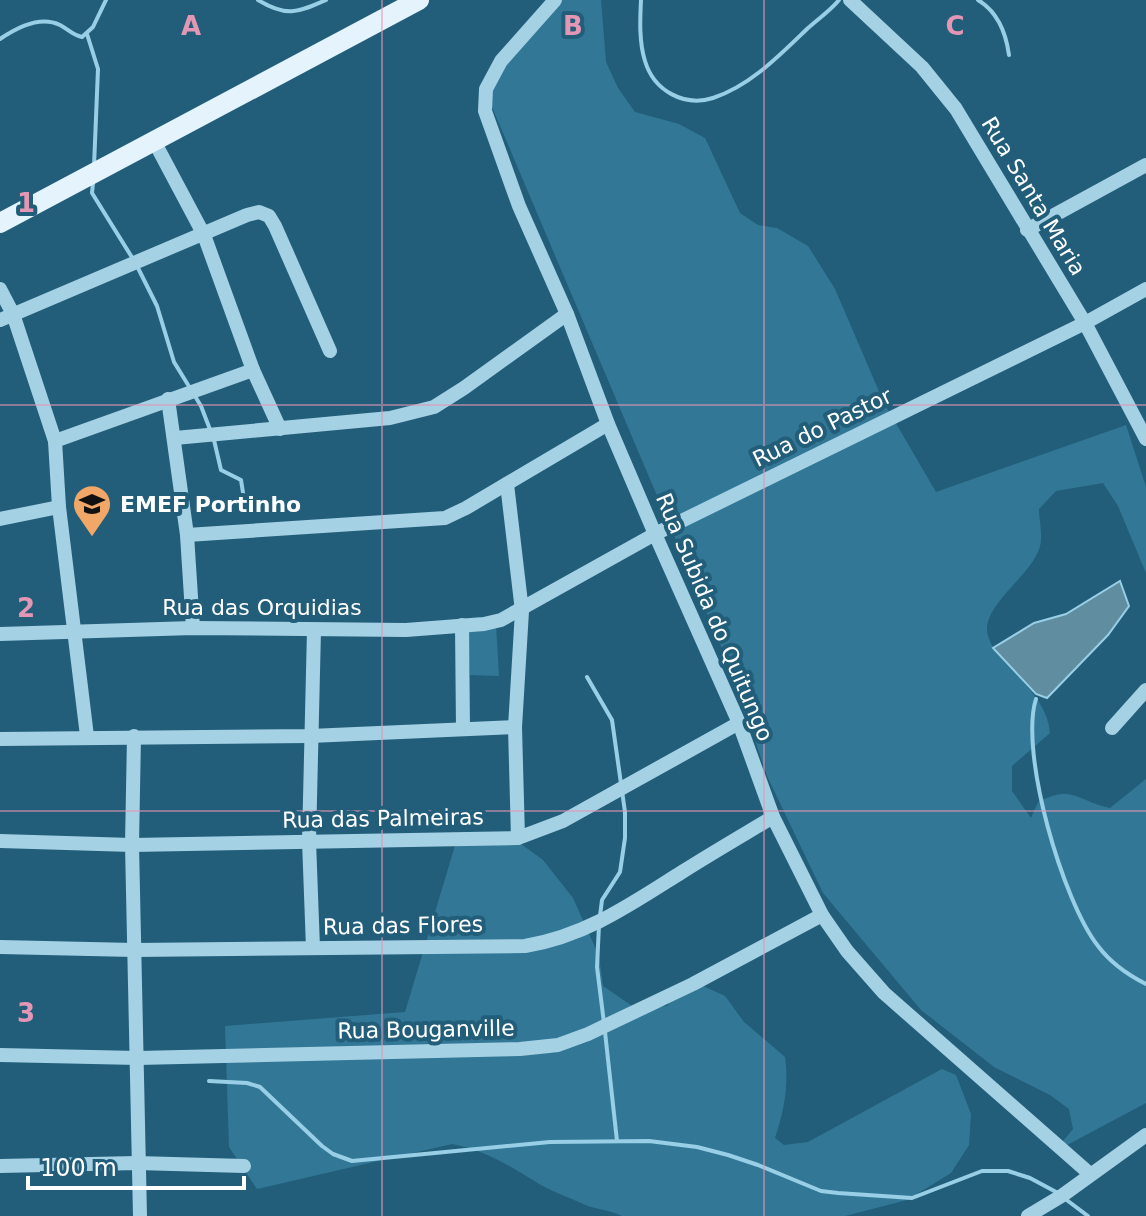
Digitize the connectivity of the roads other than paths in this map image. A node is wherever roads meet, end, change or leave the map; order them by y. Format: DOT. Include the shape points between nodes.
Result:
graph roads {
  1 [pos="419,0"];
  2 [pos="555,0"];
  3 [pos="850,0"];
  4 [pos="154,141"];
  5 [pos="1146,165"];
  6 [pos="0,223"];
  7 [pos="1027,230"];
  8 [pos="204,235"];
  9 [pos="0,289"];
  10 [pos="1146,289"];
  11 [pos="567,314"];
  12 [pos="7,317"];
  13 [pos="1085,323"];
  14 [pos="330,351"];
  15 [pos="253,370"];
  16 [pos="168,399"];
  17 [pos="608,424"];
  18 [pos="280,429"];
  19 [pos="175,438"];
  20 [pos="1146,439"];
  21 [pos="55,441"];
  22 [pos="507,484"];
  23 [pos="59,507"];
  24 [pos="0,519"];
  25 [pos="655,534"];
  26 [pos="187,535"];
  27 [pos="522,611"];
  28 [pos="462,625"];
  29 [pos="193,628"];
  30 [pos="314,630"];
  31 [pos="72,632"];
  32 [pos="0,634"];
  33 [pos="1146,690"];
  34 [pos="739,723"];
  35 [pos="515,727"];
  36 [pos="1112,728"];
  37 [pos="463,729"];
  38 [pos="87,736"];
  39 [pos="134,736"];
  40 [pos="310,736"];
  41 [pos="0,739"];
  42 [pos="773,817"];
  43 [pos="518,838"];
  44 [pos="0,841"];
  45 [pos="309,841"];
  46 [pos="132,845"];
  47 [pos="822,915"];
  48 [pos="0,947"];
  49 [pos="313,948"];
  50 [pos="134,950"];
  51 [pos="0,1055"];
  52 [pos="138,1058"];
  53 [pos="1146,1135"];
  54 [pos="137,1163"];
  55 [pos="0,1166"];
  56 [pos="244,1166"];
  57 [pos="1090,1174"];
  58 [pos="140,1216"];
  59 [pos="1028,1216"];
  1 -- 4 [label="main road"];
  2 -- 11 [label="street, Rua Subida do Quitungo" via="501,61 486,89 485,111 519,206"];
  3 -- 7 [label="street, Rua Santa Maria" via="922,67 956,109"];
  4 -- 6 [label="main road"];
  4 -- 8 [label="street"];
  5 -- 7 [label="street"];
  7 -- 13 [label="street, Rua Santa Maria"];
  8 -- 12 [label="street"];
  8 -- 14 [label="street" via="247,215 269,216"];
  8 -- 15 [label="street"];
  9 -- 12 [label="street"];
  10 -- 13 [label="street, Rua do Pastor"];
  11 -- 17 [label="street, Rua Subida do Quitungo"];
  11 -- 18 [label="street" via="434,407 390,418"];
  12 -- 21 [label="street"];
  13 -- 20 [label="street, Rua Santa Maria"];
  13 -- 25 [label="street, Rua do Pastor"];
  15 -- 16 [label="street"];
  15 -- 18 [label="street"];
  16 -- 19 [label="street"];
  16 -- 21 [label="street"];
  17 -- 22 [label="street"];
  17 -- 25 [label="street, Rua Subida do Quitungo"];
  18 -- 19 [label="street"];
  19 -- 26 [label="street"];
  21 -- 23 [label="street"];
  22 -- 26 [label="street" via="445,518"];
  22 -- 27 [label="street"];
  23 -- 24 [label="street"];
  23 -- 31 [label="street"];
  25 -- 27 [label="street, Rua do Pastor"];
  25 -- 34 [label="street, Rua Subida do Quitungo"];
  26 -- 29 [label="street"];
  27 -- 28 [label="street, Rua das Orquidias"];
  27 -- 35 [label="street"];
  28 -- 30 [label="street, Rua das Orquidias"];
  28 -- 37 [label="street"];
  29 -- 30 [label="street, Rua das Orquidias"];
  29 -- 31 [label="street, Rua das Orquidias"];
  30 -- 40 [label="street"];
  31 -- 32 [label="street, Rua das Orquidias"];
  31 -- 38 [label="street"];
  33 -- 36 [label="street"];
  34 -- 42 [label="street, Rua Subida do Quitungo"];
  34 -- 43 [label="street, Rua das Palmeiras" via="563,821"];
  35 -- 37 [label="street"];
  35 -- 43 [label="street"];
  37 -- 40 [label="street"];
  38 -- 39 [label="street"];
  38 -- 41 [label="street"];
  39 -- 40 [label="street"];
  39 -- 46 [label="street"];
  40 -- 45 [label="street"];
  42 -- 47 [label="street, Rua Subida do Quitungo"];
  42 -- 49 [label="street, Rua das Flores" via="614,916 551,942"];
  43 -- 45 [label="street, Rua das Palmeiras"];
  44 -- 46 [label="street, Rua das Palmeiras"];
  45 -- 46 [label="street, Rua das Palmeiras"];
  45 -- 49 [label="street"];
  46 -- 50 [label="street"];
  47 -- 52 [label="street, Rua Bouganville" via="693,984 558,1045"];
  47 -- 57 [label="street, Rua Subida do Quitungo" via="884,993"];
  48 -- 50 [label="street, Rua das Flores"];
  49 -- 50 [label="street, Rua das Flores"];
  50 -- 52 [label="street"];
  51 -- 52 [label="street, Rua Bouganville"];
  52 -- 54 [label="street"];
  53 -- 57 [label="street"];
  54 -- 55 [label="street"];
  54 -- 56 [label="street"];
  54 -- 58 [label="street"];
  57 -- 59 [label="street"];
}
